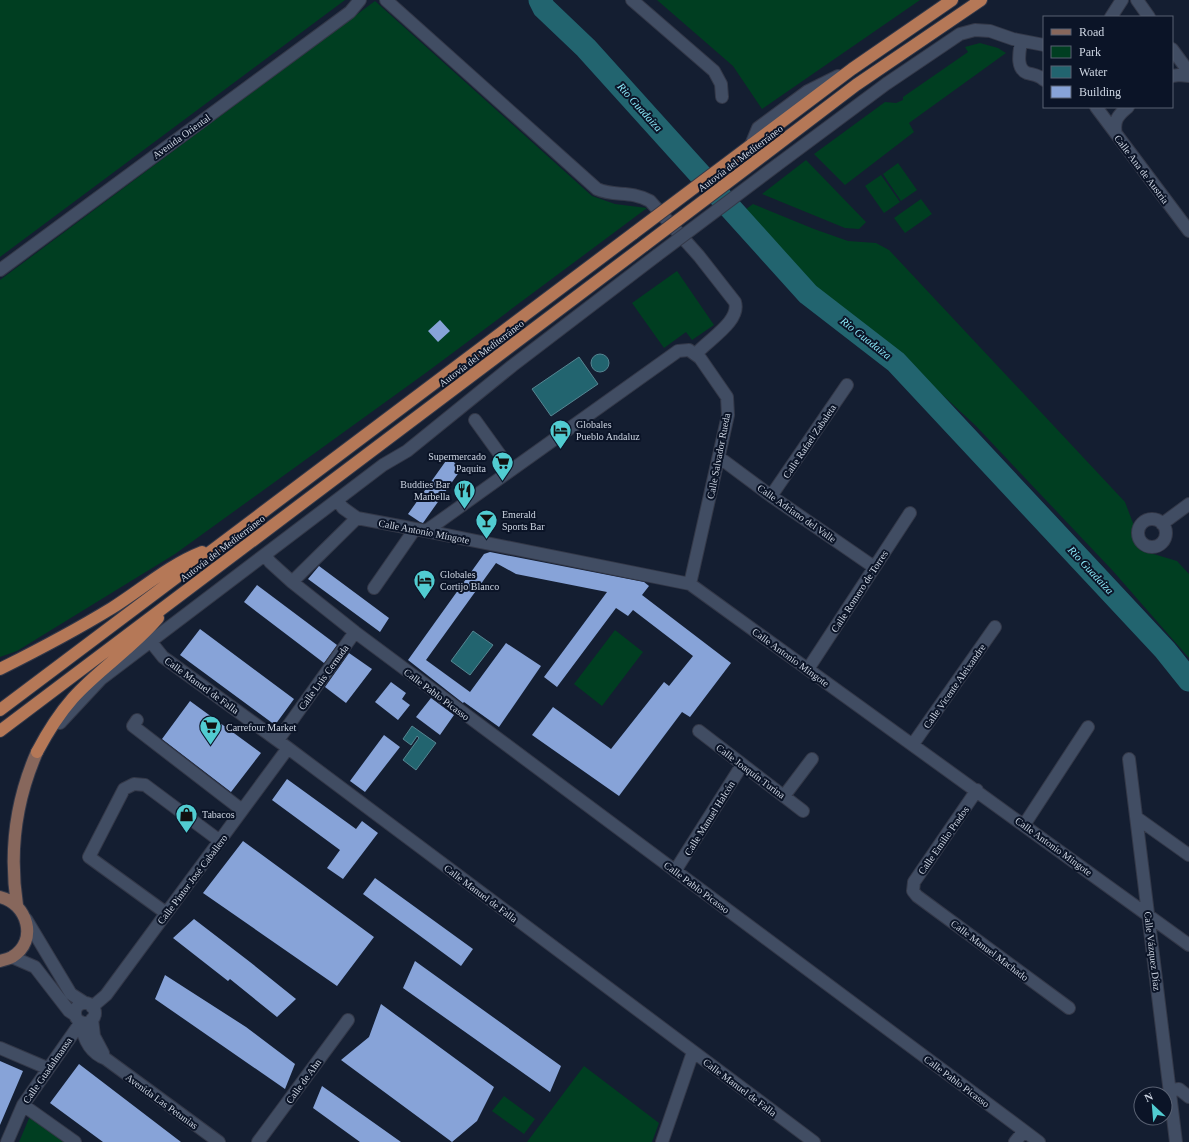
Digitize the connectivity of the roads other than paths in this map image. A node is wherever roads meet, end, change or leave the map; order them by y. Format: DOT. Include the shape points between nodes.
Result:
graph roads {
  1 [pos="360,0"];
  2 [pos="386,0"];
  3 [pos="632,0"];
  4 [pos="952,0"];
  5 [pos="981,0"];
  6 [pos="1122,0"];
  7 [pos="1136,0"];
  8 [pos="1112,16"];
  9 [pos="1148,16"];
  10 [pos="1021,41"];
  11 [pos="1043,45"];
  12 [pos="1173,50"];
  13 [pos="1189,72"];
  14 [pos="1173,76"];
  15 [pos="1189,76"];
  16 [pos="1043,79"];
  17 [pos="722,97"];
  18 [pos="1097,108"];
  19 [pos="1127,108"];
  20 [pos="1116,134"];
  21 [pos="1189,231"];
  22 [pos="0,270"];
  23 [pos="696,354"];
  24 [pos="847,385"];
  25 [pos="476,420"];
  26 [pos="720,458"];
  27 [pos="511,470"];
  28 [pos="771,496"];
  29 [pos="337,500"];
  30 [pos="1189,504"];
  31 [pos="910,513"];
  32 [pos="357,518"];
  33 [pos="1162,524"];
  34 [pos="420,530"];
  35 [pos="218,545"];
  36 [pos="265,555"];
  37 [pos="874,567"];
  38 [pos="292,582"];
  39 [pos="690,584"];
  40 [pos="374,588"];
  41 [pos="171,601"];
  42 [pos="996,627"];
  43 [pos="355,632"];
  44 [pos="151,642"];
  45 [pos="0,669"];
  46 [pos="808,670"];
  47 [pos="0,710"];
  48 [pos="137,720"];
  49 [pos="1088,727"];
  50 [pos="0,731"];
  51 [pos="699,731"];
  52 [pos="278,740"];
  53 [pos="913,744"];
  54 [pos="288,748"];
  55 [pos="37,752"];
  56 [pos="812,759"];
  57 [pos="1129,759"];
  58 [pos="742,765"];
  59 [pos="977,790"];
  60 [pos="784,796"];
  61 [pos="242,810"];
  62 [pos="803,811"];
  63 [pos="1137,818"];
  64 [pos="1024,825"];
  65 [pos="220,841"];
  66 [pos="1189,855"];
  67 [pos="675,871"];
  68 [pos="913,891"];
  69 [pos="0,897"];
  70 [pos="17,905"];
  71 [pos="166,913"];
  72 [pos="1148,914"];
  73 [pos="25,918"];
  74 [pos="1189,945"];
  75 [pos="12,957"];
  76 [pos="0,961"];
  77 [pos="1069,1008"];
  78 [pos="84,1015"];
  79 [pos="348,1020"];
  80 [pos="0,1048"];
  81 [pos="693,1052"];
  82 [pos="47,1068"];
  83 [pos="1170,1086"];
  84 [pos="1173,1090"];
  85 [pos="1189,1097"];
  86 [pos="23,1105"];
  87 [pos="1173,1111"];
  88 [pos="1024,1131"];
  89 [pos="7,1142"];
  90 [pos="75,1142"];
  91 [pos="219,1142"];
  92 [pos="258,1142"];
  93 [pos="662,1142"];
  94 [pos="814,1142"];
  95 [pos="1015,1142"];
  96 [pos="1039,1142"];
  97 [pos="1176,1142"];
  1 -- 22 [label="street, Avenida Oriental" via="350,12"];
  2 -- 23 [label="street" via="597,189 641,196 650,202 699,256 735,302 736,312 732,320"];
  3 -- 17 [label="street" via="714,71 721,84"];
  4 -- 35 [label="highway, Autovía del Mediterráneo, bridge" via="852,69"];
  5 -- 41 [label="highway, Autovía del Mediterráneo, bridge" via="856,85"];
  6 -- 8 [label="street"];
  7 -- 9 [label="street"];
  10 -- 11 [label="street"];
  10 -- 16 [label="street" via="1019,58 1022,69"];
  10 -- 29 [label="street, bridge" via="983,30 960,34 886,84 777,165 512,366 407,450"];
  12 -- 13 [label="street"];
  14 -- 15 [label="street"];
  18 -- 20 [label="street, Calle Ana de Austria"];
  19 -- 20 [label="street" via="1117,117"];
  20 -- 21 [label="street, Calle Ana de Austria"];
  23 -- 26 [label="street, Calle Salvador Rueda" via="727,398 728,415"];
  23 -- 27 [label="street" via="689,350 678,351"];
  24 -- 28 [label="street, Calle Rafael Zabaleta"];
  25 -- 27 [label="street"];
  26 -- 28 [label="street, Calle Adriano del Valle"];
  26 -- 39 [label="street, Calle Salvador Rueda"];
  27 -- 34 [label="street"];
  28 -- 37 [label="street, Calle Adriano del Valle"];
  29 -- 32 [label="street, Calle Antonio Mingote"];
  29 -- 36 [label="street"];
  30 -- 33 [label="street"];
  31 -- 37 [label="street, Calle Romero de Torres"];
  32 -- 34 [label="street, Calle Antonio Mingote"];
  32 -- 38 [label="street"];
  34 -- 39 [label="street, Calle Antonio Mingote"];
  34 -- 40 [label="street"];
  35 -- 45 [label="highway" via="183,560 112,608"];
  35 -- 47 [label="highway, Autovía del Mediterráneo"];
  36 -- 38 [label="street, Calle Pablo Picasso"];
  36 -- 44 [label="street"];
  37 -- 46 [label="street, Calle Romero de Torres"];
  38 -- 43 [label="street, Calle Pablo Picasso"];
  39 -- 46 [label="street, Calle Antonio Mingote"];
  41 -- 50 [label="highway, Autovía del Mediterráneo"];
  41 -- 55 [label="highway" via="147,632 74,697 59,714"];
  42 -- 53 [label="street, Calle Vicente Aleixandre"];
  43 -- 52 [label="street, Calle Luis Cernuda"];
  43 -- 67 [label="street, Calle Pablo Picasso"];
  44 -- 52 [label="street, Calle Manuel de Falla" via="163,657"];
  44 -- 55 [label="street" via="101,679"];
  46 -- 53 [label="street, Calle Antonio Mingote"];
  48 -- 61 [label="street" via="133,726"];
  49 -- 64 [label="street"];
  51 -- 58 [label="street, Calle Joaquín Turina"];
  52 -- 54 [label="street, Calle Manuel de Falla"];
  53 -- 59 [label="street, Calle Antonio Mingote"];
  54 -- 61 [label="street, Calle Pintor José Caballero"];
  54 -- 81 [label="street, Calle Manuel de Falla"];
  55 -- 70 [label="main road" via="24,786 16,820 13,876"];
  56 -- 60 [label="street"];
  57 -- 63 [label="street, Calle Vázquez Díaz"];
  58 -- 60 [label="street, Calle Joaquín Turina"];
  58 -- 67 [label="street, Calle Manuel Halcón"];
  59 -- 64 [label="street, Calle Antonio Mingote"];
  59 -- 68 [label="street, Calle Emilio Prados" via="914,882"];
  60 -- 62 [label="street, Calle Joaquín Turina"];
  61 -- 65 [label="street, Calle Pintor José Caballero"];
  63 -- 66 [label="street"];
  63 -- 72 [label="street, Calle Vázquez Díaz"];
  64 -- 72 [label="street, Calle Antonio Mingote"];
  65 -- 71 [label="street, Calle Pintor José Caballero"];
  65 -- 71 [label="street" via="145,785 134,784 124,789 89,857"];
  67 -- 88 [label="street, Calle Pablo Picasso"];
  68 -- 77 [label="street, Calle Manuel Machado"];
  69 -- 70 [label="main road"];
  70 -- 73 [label="main road"];
  71 -- 78 [label="street, Calle Pintor José Caballero" via="106,995"];
  72 -- 74 [label="street, Calle Antonio Mingote"];
  72 -- 83 [label="street, Calle Vázquez Díaz"];
  73 -- 75 [label="main road" via="24,944"];
  73 -- 78 [label="street"];
  75 -- 76 [label="main road"];
  75 -- 78 [label="street" via="35,966 69,1011"];
  78 -- 82 [label="street, Calle Guadalmansa"];
  78 -- 91 [label="street, Avenida Las Petunias" via="83,1036 99,1057 106,1059"];
  79 -- 92 [label="street, Calle de Ahn"];
  80 -- 82 [label="street"];
  81 -- 93 [label="street"];
  81 -- 94 [label="street, Calle Manuel de Falla"];
  82 -- 86 [label="street, Calle Guadalmansa"];
  84 -- 85 [label="street" via="1179,1089"];
  86 -- 89 [label="street, Calle Guadalmansa"];
  86 -- 90 [label="street"];
  87 -- 97 [label="street, Calle Vázquez Díaz"];
  88 -- 95 [label="street"];
  88 -- 96 [label="street, Calle Pablo Picasso"];
}
